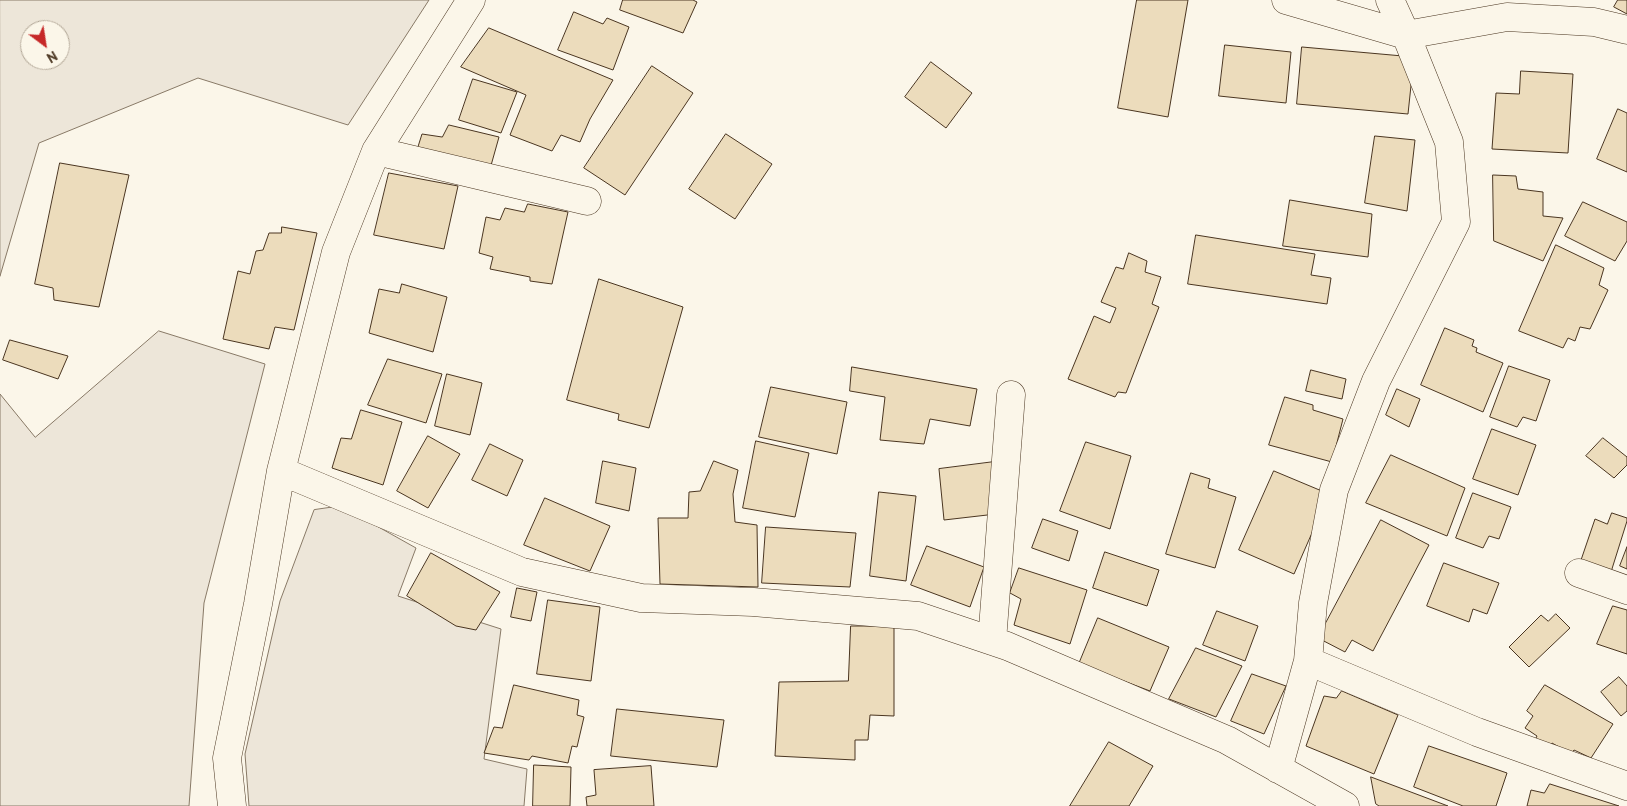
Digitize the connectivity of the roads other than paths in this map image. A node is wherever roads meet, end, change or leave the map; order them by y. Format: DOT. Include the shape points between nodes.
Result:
graph roads {
  1 [pos="471,0"];
  2 [pos="1286,0"];
  3 [pos="1390,0"];
  4 [pos="1592,11"];
  5 [pos="1627,30"];
  6 [pos="1406,35"];
  7 [pos="376,151"];
  8 [pos="587,201"];
  9 [pos="1011,395"];
  10 [pos="281,471"];
  11 [pos="1579,574"];
  12 [pos="1627,590"];
  13 [pos="992,641"];
  14 [pos="1308,661"];
  15 [pos="1278,769"];
  16 [pos="1627,786"];
  17 [pos="232,806"];
  18 [pos="1344,806"];
  1 -- 7 [label="street"];
  2 -- 6 [label="street"];
  3 -- 6 [label="street"];
  4 -- 5 [label="street"];
  4 -- 6 [label="street" via="1507,17"];
  6 -- 14 [label="street" via="1449,142 1456,222 1376,381 1334,490 1314,603"];
  7 -- 8 [label="street"];
  7 -- 10 [label="street" via="336,252"];
  9 -- 13 [label="street"];
  10 -- 13 [label="street" via="522,572 641,598 753,602 918,616"];
  10 -- 17 [label="street" via="227,758"];
  11 -- 12 [label="street"];
  13 -- 15 [label="street" via="1227,740"];
  14 -- 15 [label="street"];
  14 -- 16 [label="street" via="1477,732"];
  15 -- 18 [label="street"];
}
